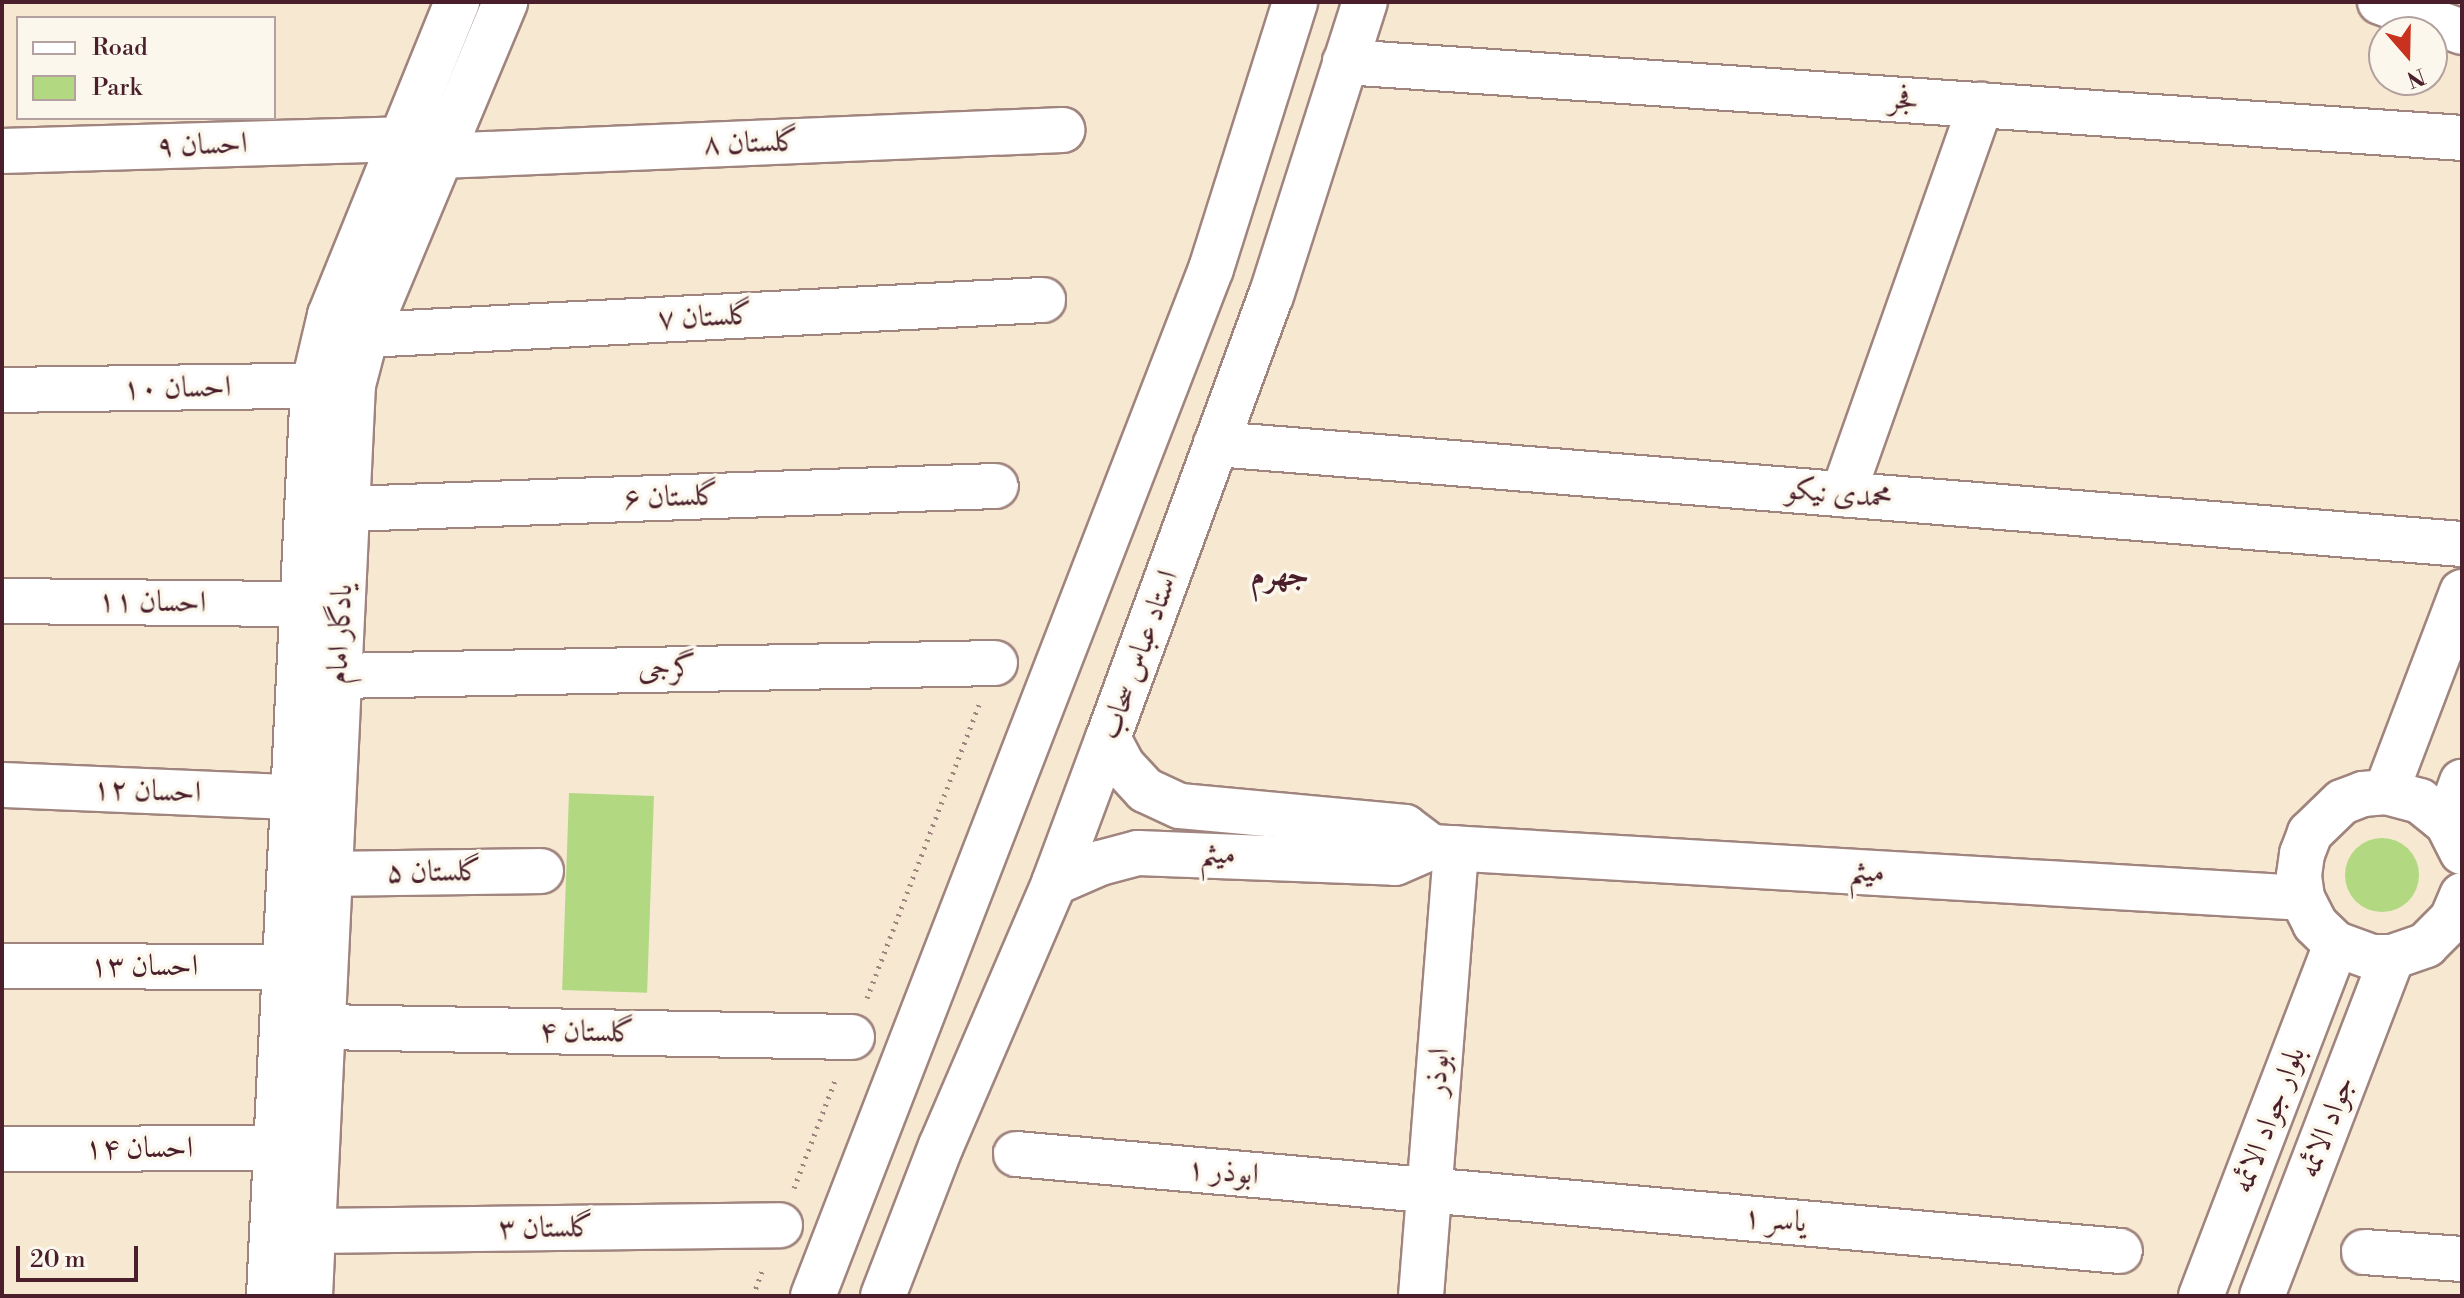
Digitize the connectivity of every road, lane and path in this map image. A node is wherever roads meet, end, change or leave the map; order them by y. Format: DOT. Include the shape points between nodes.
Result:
graph roads {
  1 [pos="457,2"];
  2 [pos="505,2"];
  3 [pos="1295,2"];
  4 [pos="1365,2"];
  5 [pos="2380,2"];
  6 [pos="2462,32"];
  7 [pos="1345,62"];
  8 [pos="1981,105"];
  9 [pos="1062,130"];
  10 [pos="2462,138"];
  11 [pos="421,147"];
  12 [pos="2,151"];
  13 [pos="1211,269"];
  14 [pos="1271,296"];
  15 [pos="1043,300"];
  16 [pos="366,335"];
  17 [pos="333,386"];
  18 [pos="2,390"];
  19 [pos="1216,444"];
  20 [pos="996,486"];
  21 [pos="1843,494"];
  22 [pos="347,509"];
  23 [pos="2462,544"];
  24 [pos="2462,592"];
  25 [pos="2,601"];
  26 [pos="303,604"];
  27 [pos="995,663"];
  28 [pos="338,676"];
  29 [pos="1108,738"];
  30 [pos="2462,782"];
  31 [pos="2,785"];
  32 [pos="2386,792"];
  33 [pos="293,797"];
  34 [pos="2454,837"];
  35 [pos="1444,848"];
  36 [pos="541,871"];
  37 [pos="328,874"];
  38 [pos="1054,883"];
  39 [pos="2302,898"];
  40 [pos="2461,900"];
  41 [pos="2336,944"];
  42 [pos="2392,957"];
  43 [pos="2,966"];
  44 [pos="285,967"];
  45 [pos="322,1027"];
  46 [pos="852,1037"];
  47 [pos="276,1148"];
  48 [pos="2,1149"];
  49 [pos="1016,1154"];
  50 [pos="1429,1189"];
  51 [pos="780,1225"];
  52 [pos="313,1231"];
  53 [pos="2120,1251"];
  54 [pos="2364,1252"];
  55 [pos="2462,1259"];
  56 [pos="269,1296"];
  57 [pos="310,1296"];
  58 [pos="753,1296"];
  59 [pos="813,1296"];
  60 [pos="883,1296"];
  61 [pos="1421,1296"];
  62 [pos="2201,1296"];
  63 [pos="2262,1296"];
  1 -- 11 [label="street, یادگار امام"];
  2 -- 11 [label="street, یادگار امام"];
  3 -- 13 [label="street"];
  4 -- 7 [label="street, استاد عباس سحاب"];
  5 -- 6 [label="street"];
  7 -- 8 [label="street, فجر"];
  7 -- 14 [label="street, استاد عباس سحاب"];
  8 -- 10 [label="street, فجر"];
  8 -- 21 [label="street"];
  9 -- 11 [label="street, گلستان ۸"];
  11 -- 12 [label="street, احسان ۹"];
  11 -- 16 [label="street, یادگار امام"];
  11 -- 17 [label="street, یادگار امام" via="330,315"];
  13 -- 14 [label="street"];
  13 -- 59 [label="street"];
  14 -- 19 [label="street, استاد عباس سحاب"];
  15 -- 16 [label="street, گلستان ۷"];
  16 -- 17 [label="street, یادگار امام"];
  17 -- 18 [label="street, احسان ۱۰"];
  17 -- 22 [label="street, یادگار امام"];
  17 -- 26 [label="street, یادگار امام"];
  19 -- 21 [label="street, محمدی نیکو"];
  19 -- 29 [label="street, استاد عباس سحاب"];
  20 -- 22 [label="street, گلستان ۶"];
  21 -- 23 [label="street, محمدی نیکو"];
  22 -- 28 [label="street, یادگار امام"];
  24 -- 32 [label="street"];
  25 -- 26 [label="street, احسان ۱۱"];
  26 -- 33 [label="street, یادگار امام"];
  27 -- 28 [label="street, گرجی"];
  27 -- 46 [label="path"];
  28 -- 37 [label="street, یادگار امام"];
  29 -- 35 [label="street, میثم" via="1123,766 1145,790 1180,806 1405,827"];
  29 -- 38 [label="street, استاد عباس سحاب"];
  30 -- 34 [label="street"];
  31 -- 33 [label="street, احسان ۱۲"];
  32 -- 34 [label="street" via="2420,801"];
  32 -- 39 [label="street" via="2342,802 2310,833 2299,876"];
  33 -- 44 [label="street, یادگار امام"];
  35 -- 38 [label="street, میثم" via="1395,863 1138,853"];
  35 -- 39 [label="street, میثم"];
  35 -- 50 [label="street, ابوذر"];
  36 -- 37 [label="street, گلستان ۵"];
  37 -- 45 [label="street, یادگار امام"];
  38 -- 60 [label="street, استاد عباس سحاب"];
  39 -- 41 [label="street" via="2315,924"];
  40 -- 42 [label="street" via="2434,939"];
  41 -- 42 [label="street" via="2372,957"];
  41 -- 62 [label="street, بلوار جواد الائمه"];
  42 -- 63 [label="street, جواد الائمه"];
  43 -- 44 [label="street, احسان ۱۳"];
  44 -- 47 [label="street, یادگار امام"];
  45 -- 46 [label="street, گلستان ۴"];
  45 -- 52 [label="street, یادگار امام"];
  46 -- 51 [label="path"];
  47 -- 48 [label="street, احسان ۱۴"];
  47 -- 56 [label="street, یادگار امام"];
  49 -- 50 [label="street, ابوذر ۱"];
  50 -- 53 [label="street, یاسر ۱"];
  50 -- 61 [label="street, ابوذر"];
  51 -- 52 [label="street, گلستان ۳"];
  51 -- 58 [label="path"];
  52 -- 57 [label="street, یادگار امام"];
  54 -- 55 [label="street"];
}
